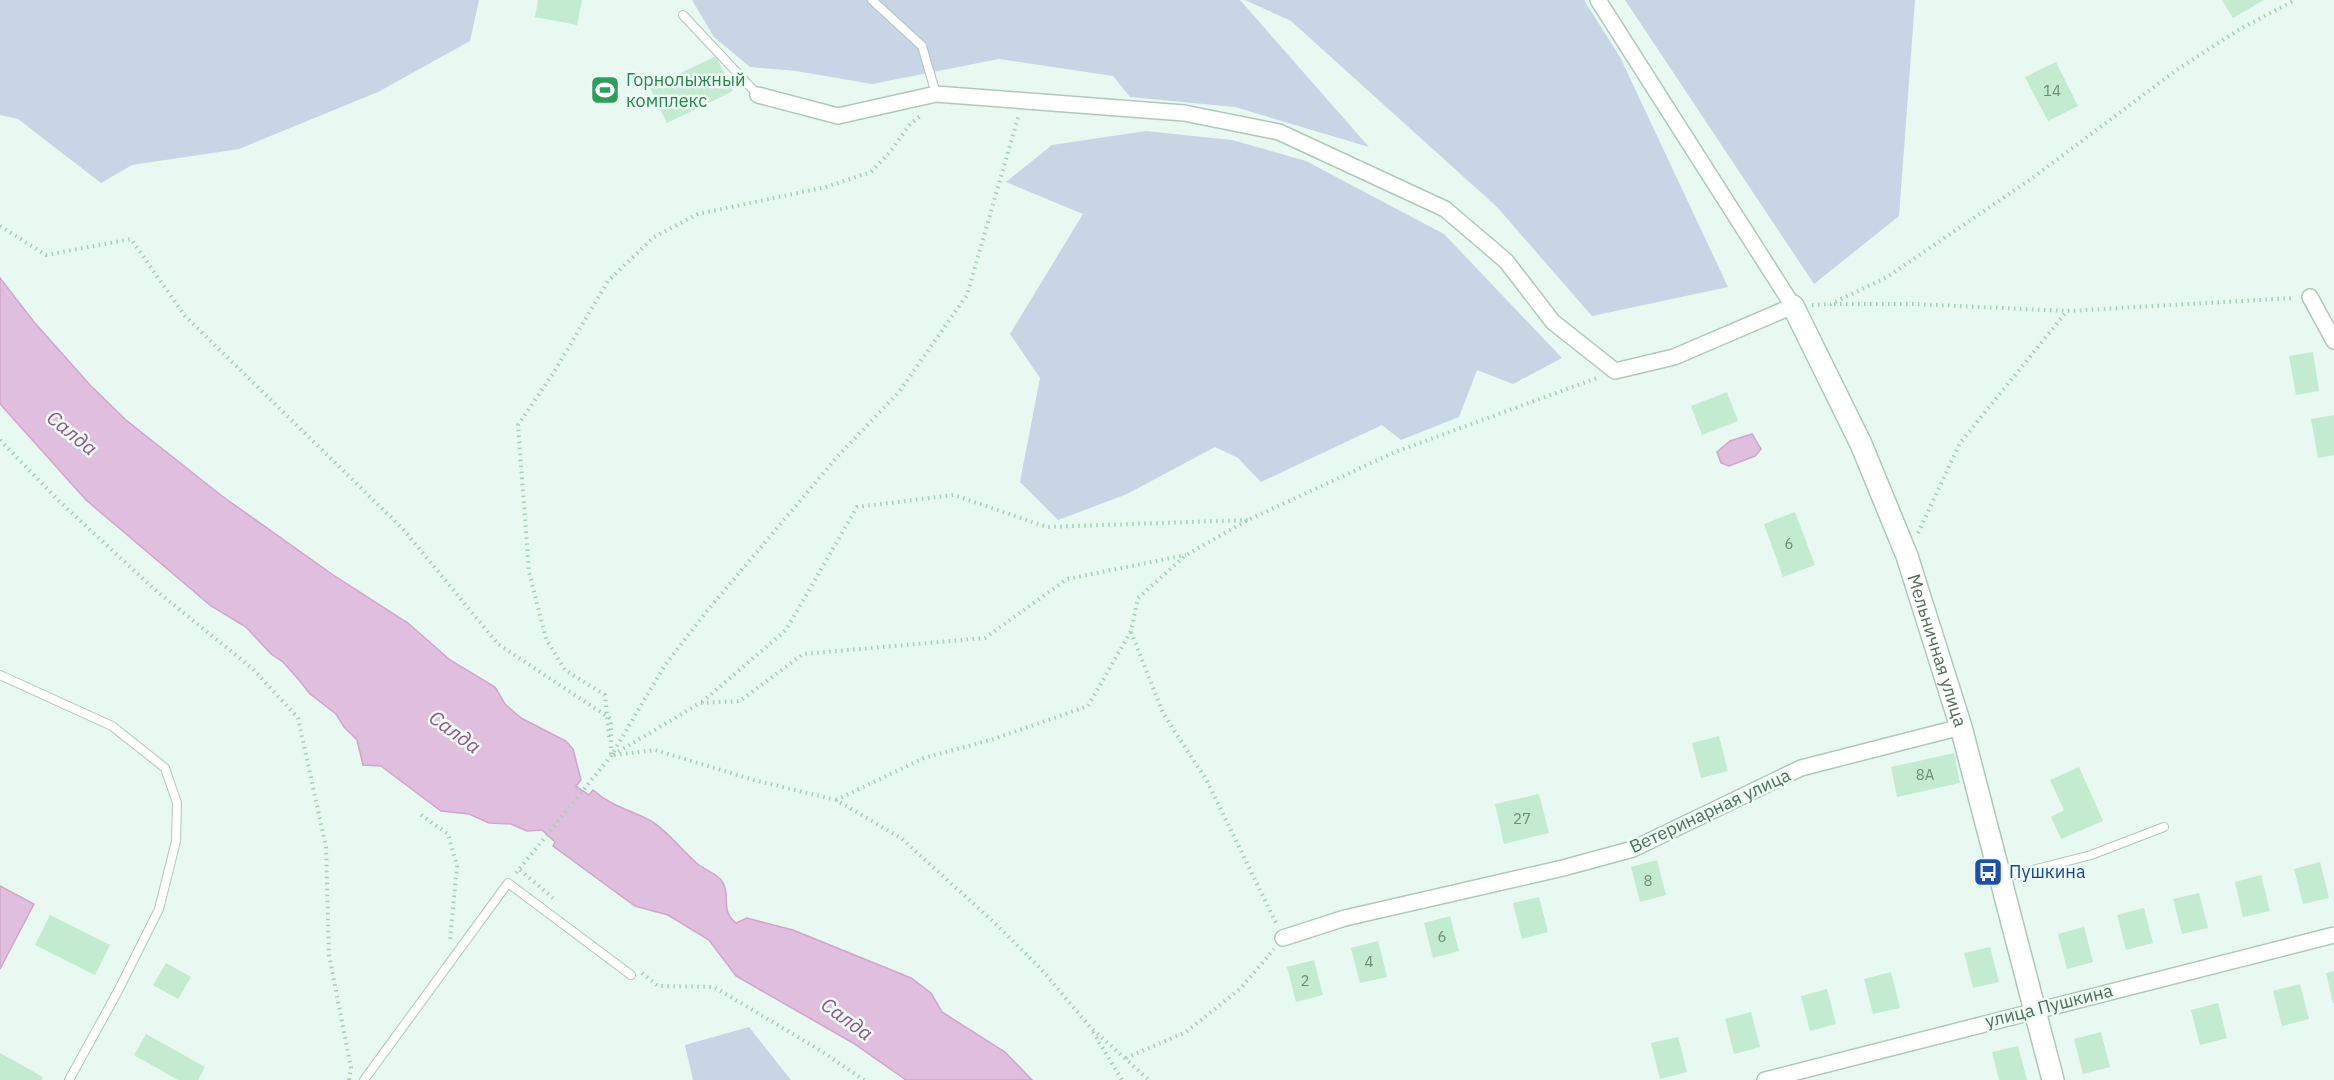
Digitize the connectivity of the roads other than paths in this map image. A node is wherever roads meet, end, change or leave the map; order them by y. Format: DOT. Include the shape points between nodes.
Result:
graph roads {
  1 [pos="872,0"];
  2 [pos="1598,0"];
  3 [pos="683,15"];
  4 [pos="758,95"];
  5 [pos="944,95"];
  6 [pos="2310,297"];
  7 [pos="1793,306"];
  8 [pos="2334,341"];
  9 [pos="0,675"];
  10 [pos="1961,727"];
  11 [pos="2164,827"];
  12 [pos="2001,879"];
  13 [pos="2334,935"];
  14 [pos="1283,938"];
  15 [pos="631,975"];
  16 [pos="2035,1010"];
  17 [pos="69,1080"];
  18 [pos="364,1080"];
  19 [pos="1765,1080"];
  20 [pos="2052,1080"];
  1 -- 5 [label="lane" via="922,46"];
  2 -- 7 [label="street"];
  3 -- 4 [label="lane"];
  4 -- 5 [label="street" via="838,116"];
  5 -- 7 [label="street" via="1184,113 1280,132 1445,209 1506,261 1553,322 1615,371 1674,357"];
  6 -- 8 [label="street"];
  7 -- 10 [label="street, Мельничная улица" via="1861,444 1907,556"];
  9 -- 17 [label="lane" via="112,726 165,768 177,803 176,841 159,909"];
  10 -- 12 [label="street, Мельничная улица"];
  10 -- 14 [label="street, Ветеринарная улица" via="1801,768 1633,849 1345,918"];
  11 -- 12 [label="lane" via="2091,855"];
  12 -- 16 [label="street, Мельничная улица"];
  13 -- 16 [label="street, улица Пушкина"];
  15 -- 18 [label="lane" via="508,883"];
  16 -- 19 [label="street, улица Пушкина"];
  16 -- 20 [label="street, Мельничная улица"];
}
